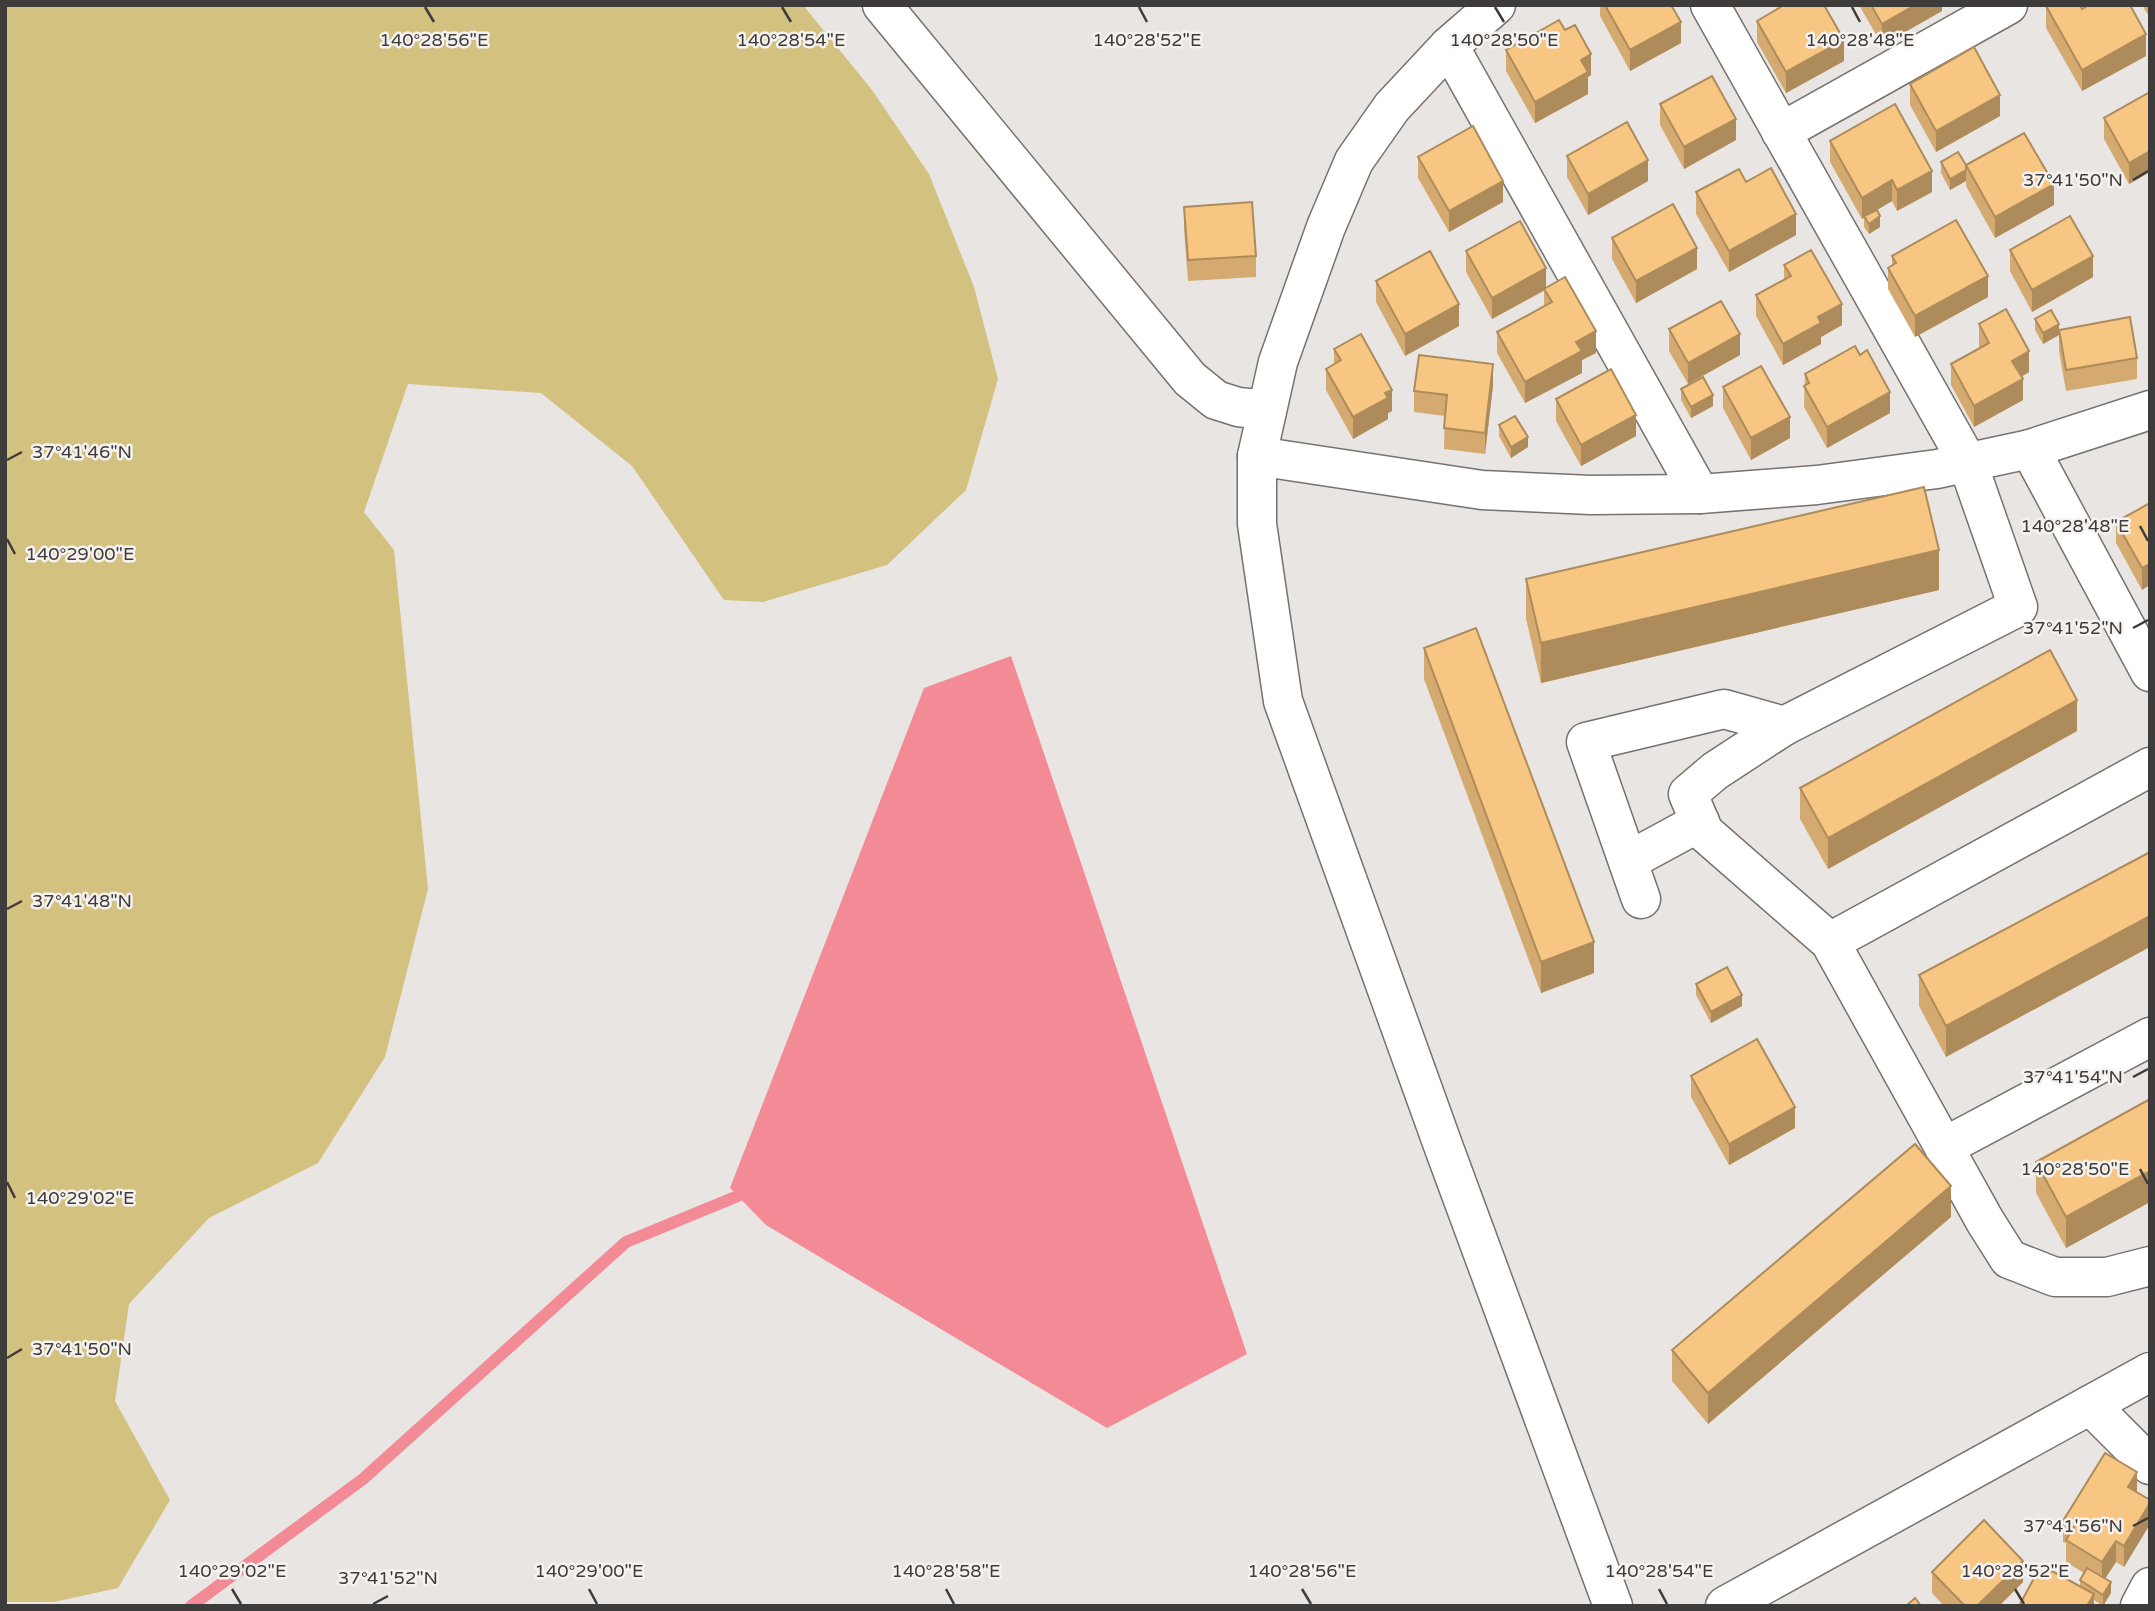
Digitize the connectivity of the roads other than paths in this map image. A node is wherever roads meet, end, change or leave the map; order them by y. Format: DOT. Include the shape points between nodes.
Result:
graph roads {
  1 [pos="882,5"];
  2 [pos="1496,5"];
  3 [pos="1710,5"];
  4 [pos="2008,5"];
  5 [pos="1449,46"];
  6 [pos="1781,132"];
  7 [pos="2150,410"];
  8 [pos="1267,411"];
  9 [pos="2030,449"];
  10 [pos="1257,456"];
  11 [pos="1968,461"];
  12 [pos="1700,494"];
  13 [pos="2150,672"];
  14 [pos="1784,726"];
  15 [pos="2150,767"];
  16 [pos="1700,822"];
  17 [pos="1628,861"];
  18 [pos="1641,899"];
  19 [pos="1830,942"];
  20 [pos="2150,1037"];
  21 [pos="1944,1147"];
  22 [pos="2150,1266"];
  23 [pos="2150,1372"];
  24 [pos="2090,1405"];
  25 [pos="2150,1465"];
  26 [pos="2150,1587"];
  27 [pos="1613,1606"];
  28 [pos="1725,1606"];
  29 [pos="2140,1606"];
  1 -- 8 [label="street" via="1190,379 1216,400"];
  2 -- 5 [label="street"];
  3 -- 6 [label="street"];
  4 -- 6 [label="street"];
  5 -- 8 [label="street" via="1392,107 1354,161 1278,362"];
  5 -- 12 [label="street"];
  6 -- 11 [label="street"];
  7 -- 9 [label="street"];
  8 -- 10 [label="street"];
  9 -- 11 [label="street"];
  9 -- 13 [label="street"];
  10 -- 12 [label="street" via="1482,490"];
  10 -- 27 [label="street" via="1257,524 1283,701"];
  11 -- 12 [label="street" via="1817,485"];
  11 -- 14 [label="street" via="2018,607"];
  14 -- 16 [label="street" via="1688,794"];
  14 -- 17 [label="street" via="1724,709 1586,742"];
  15 -- 19 [label="street"];
  16 -- 17 [label="street"];
  16 -- 19 [label="street" via="1704,832"];
  17 -- 18 [label="street"];
  19 -- 21 [label="street"];
  20 -- 21 [label="street"];
  21 -- 22 [label="street" via="2009,1259 2055,1277 2107,1277"];
  23 -- 24 [label="street"];
  24 -- 25 [label="street"];
  24 -- 28 [label="street"];
  26 -- 29 [label="street"];
}
